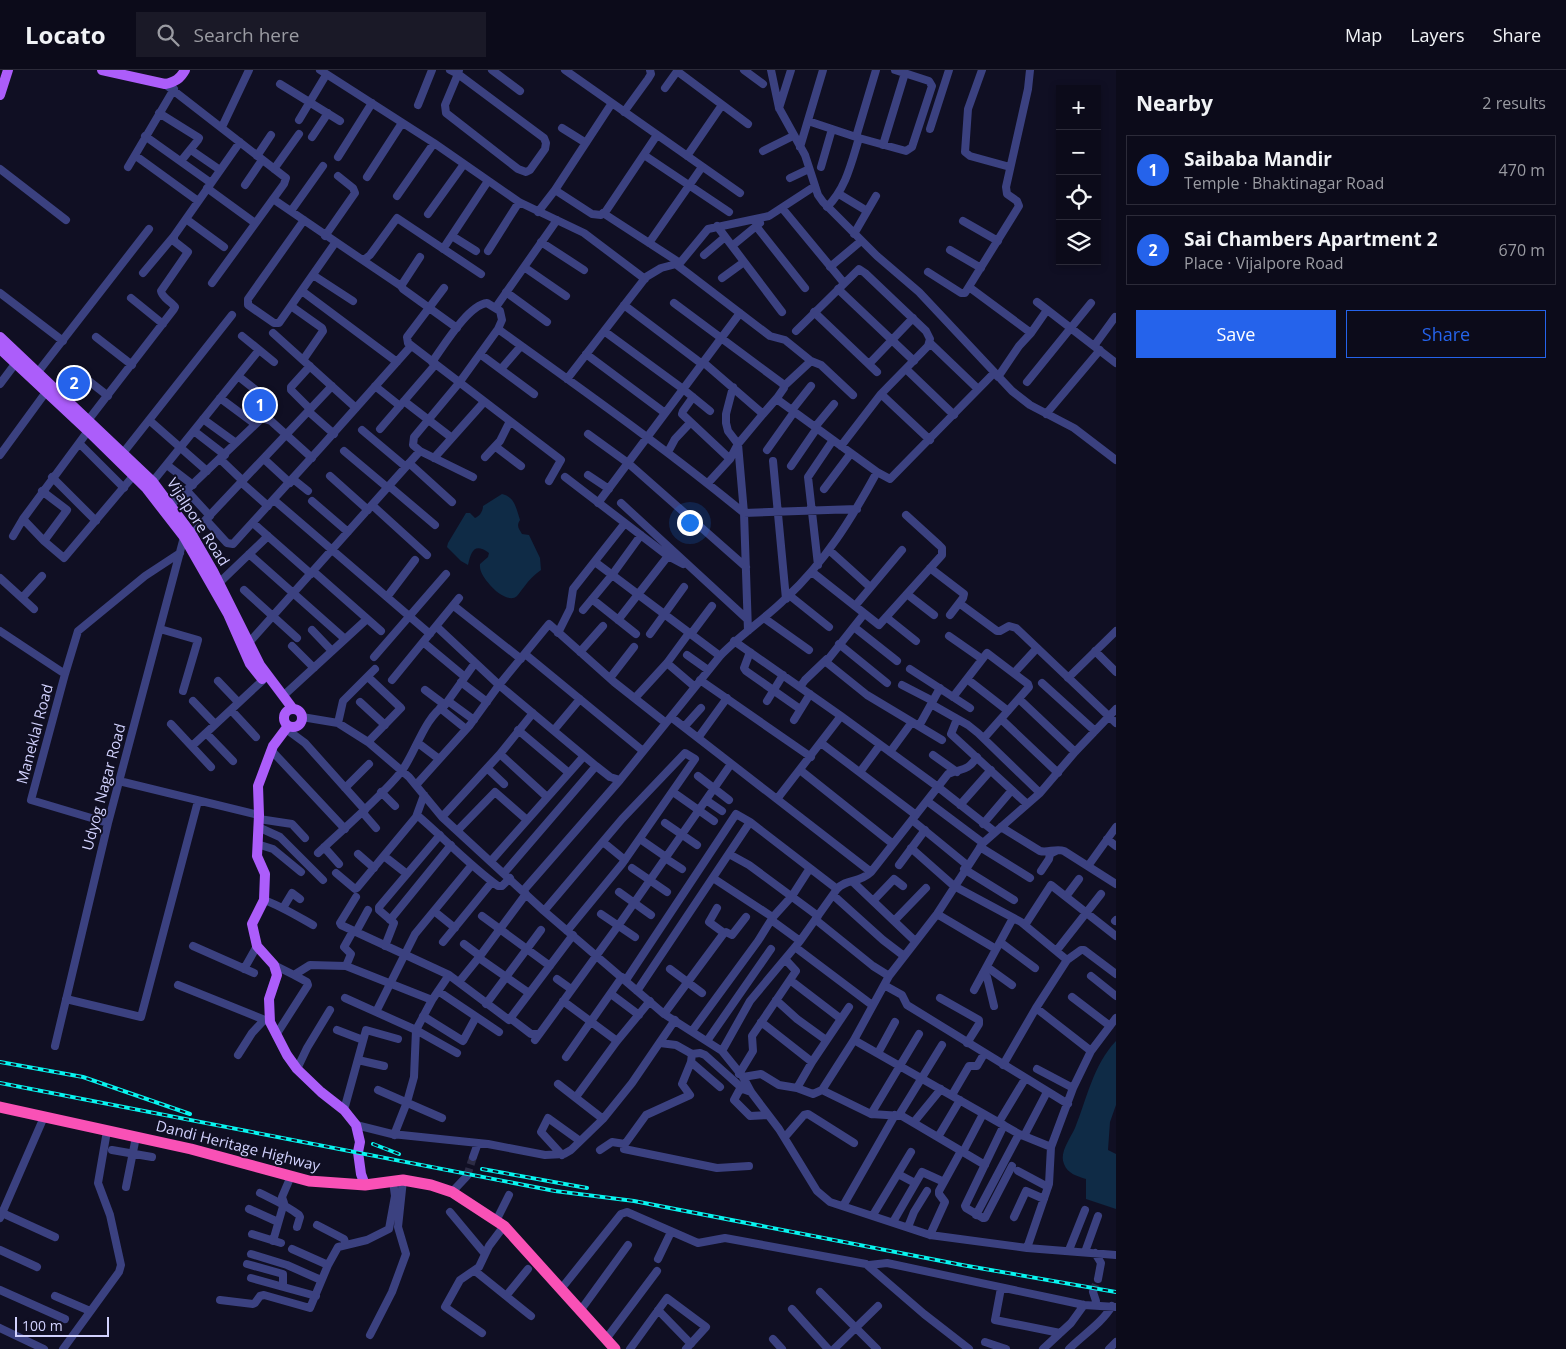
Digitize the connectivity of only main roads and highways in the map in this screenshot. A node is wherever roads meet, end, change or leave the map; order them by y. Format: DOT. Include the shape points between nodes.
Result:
graph roads {
  1 [pos="8,70"];
  2 [pos="102,70"];
  3 [pos="121,70"];
  4 [pos="185,70"];
  5 [pos="0,95"];
  6 [pos="0,337"];
  7 [pos="0,349"];
  8 [pos="18,360"];
  9 [pos="87,426"];
  10 [pos="150,485"];
  11 [pos="188,535"];
  12 [pos="246,646"];
  13 [pos="290,709"];
  14 [pos="287,727"];
  15 [pos="0,1107"];
  16 [pos="365,1185"];
  17 [pos="608,1345"];
  1 -- 5 [label="main road"];
  2 -- 4 [label="main road" via="169,87"];
  3 -- 4 [label="main road" via="167,79"];
  6 -- 8 [label="main road, Vijalpore Road"];
  7 -- 8 [label="main road, Vijalpore Road"];
  8 -- 9 [label="main road, Vijalpore Road" via="46,392"];
  8 -- 9 [label="main road, Vijalpore Road" via="38,372"];
  9 -- 10 [label="main road, Vijalpore Road" via="134,475"];
  9 -- 10 [label="main road, Vijalpore Road" via="123,453"];
  10 -- 11 [label="main road, Vijalpore Road"];
  10 -- 11 [label="main road, Vijalpore Road" via="171,505"];
  11 -- 12 [label="main road, Vijalpore Road"];
  11 -- 12 [label="main road, Vijalpore Road" via="219,583"];
  12 -- 13 [label="main road, Vijalpore Road"];
  12 -- 13 [label="main road, Vijalpore Road" via="250,664"];
  13 -- 14 [label="main road" via="284,718"];
  13 -- 14 [label="main road, Vijalpore Road" via="298,710 302,717 301,723"];
  14 -- 16 [label="main road" via="271,750 258,786 256,856 264,874 264,900 252,924 257,946 274,965 277,975 269,999 267,1021 298,1069 356,1125"];
  15 -- 16 [label="highway, Dandi Heritage Highway" via="191,1148 309,1181"];
  16 -- 17 [label="highway, Dandi Heritage Highway" via="398,1181 431,1185 452,1192 500,1224"];
}
